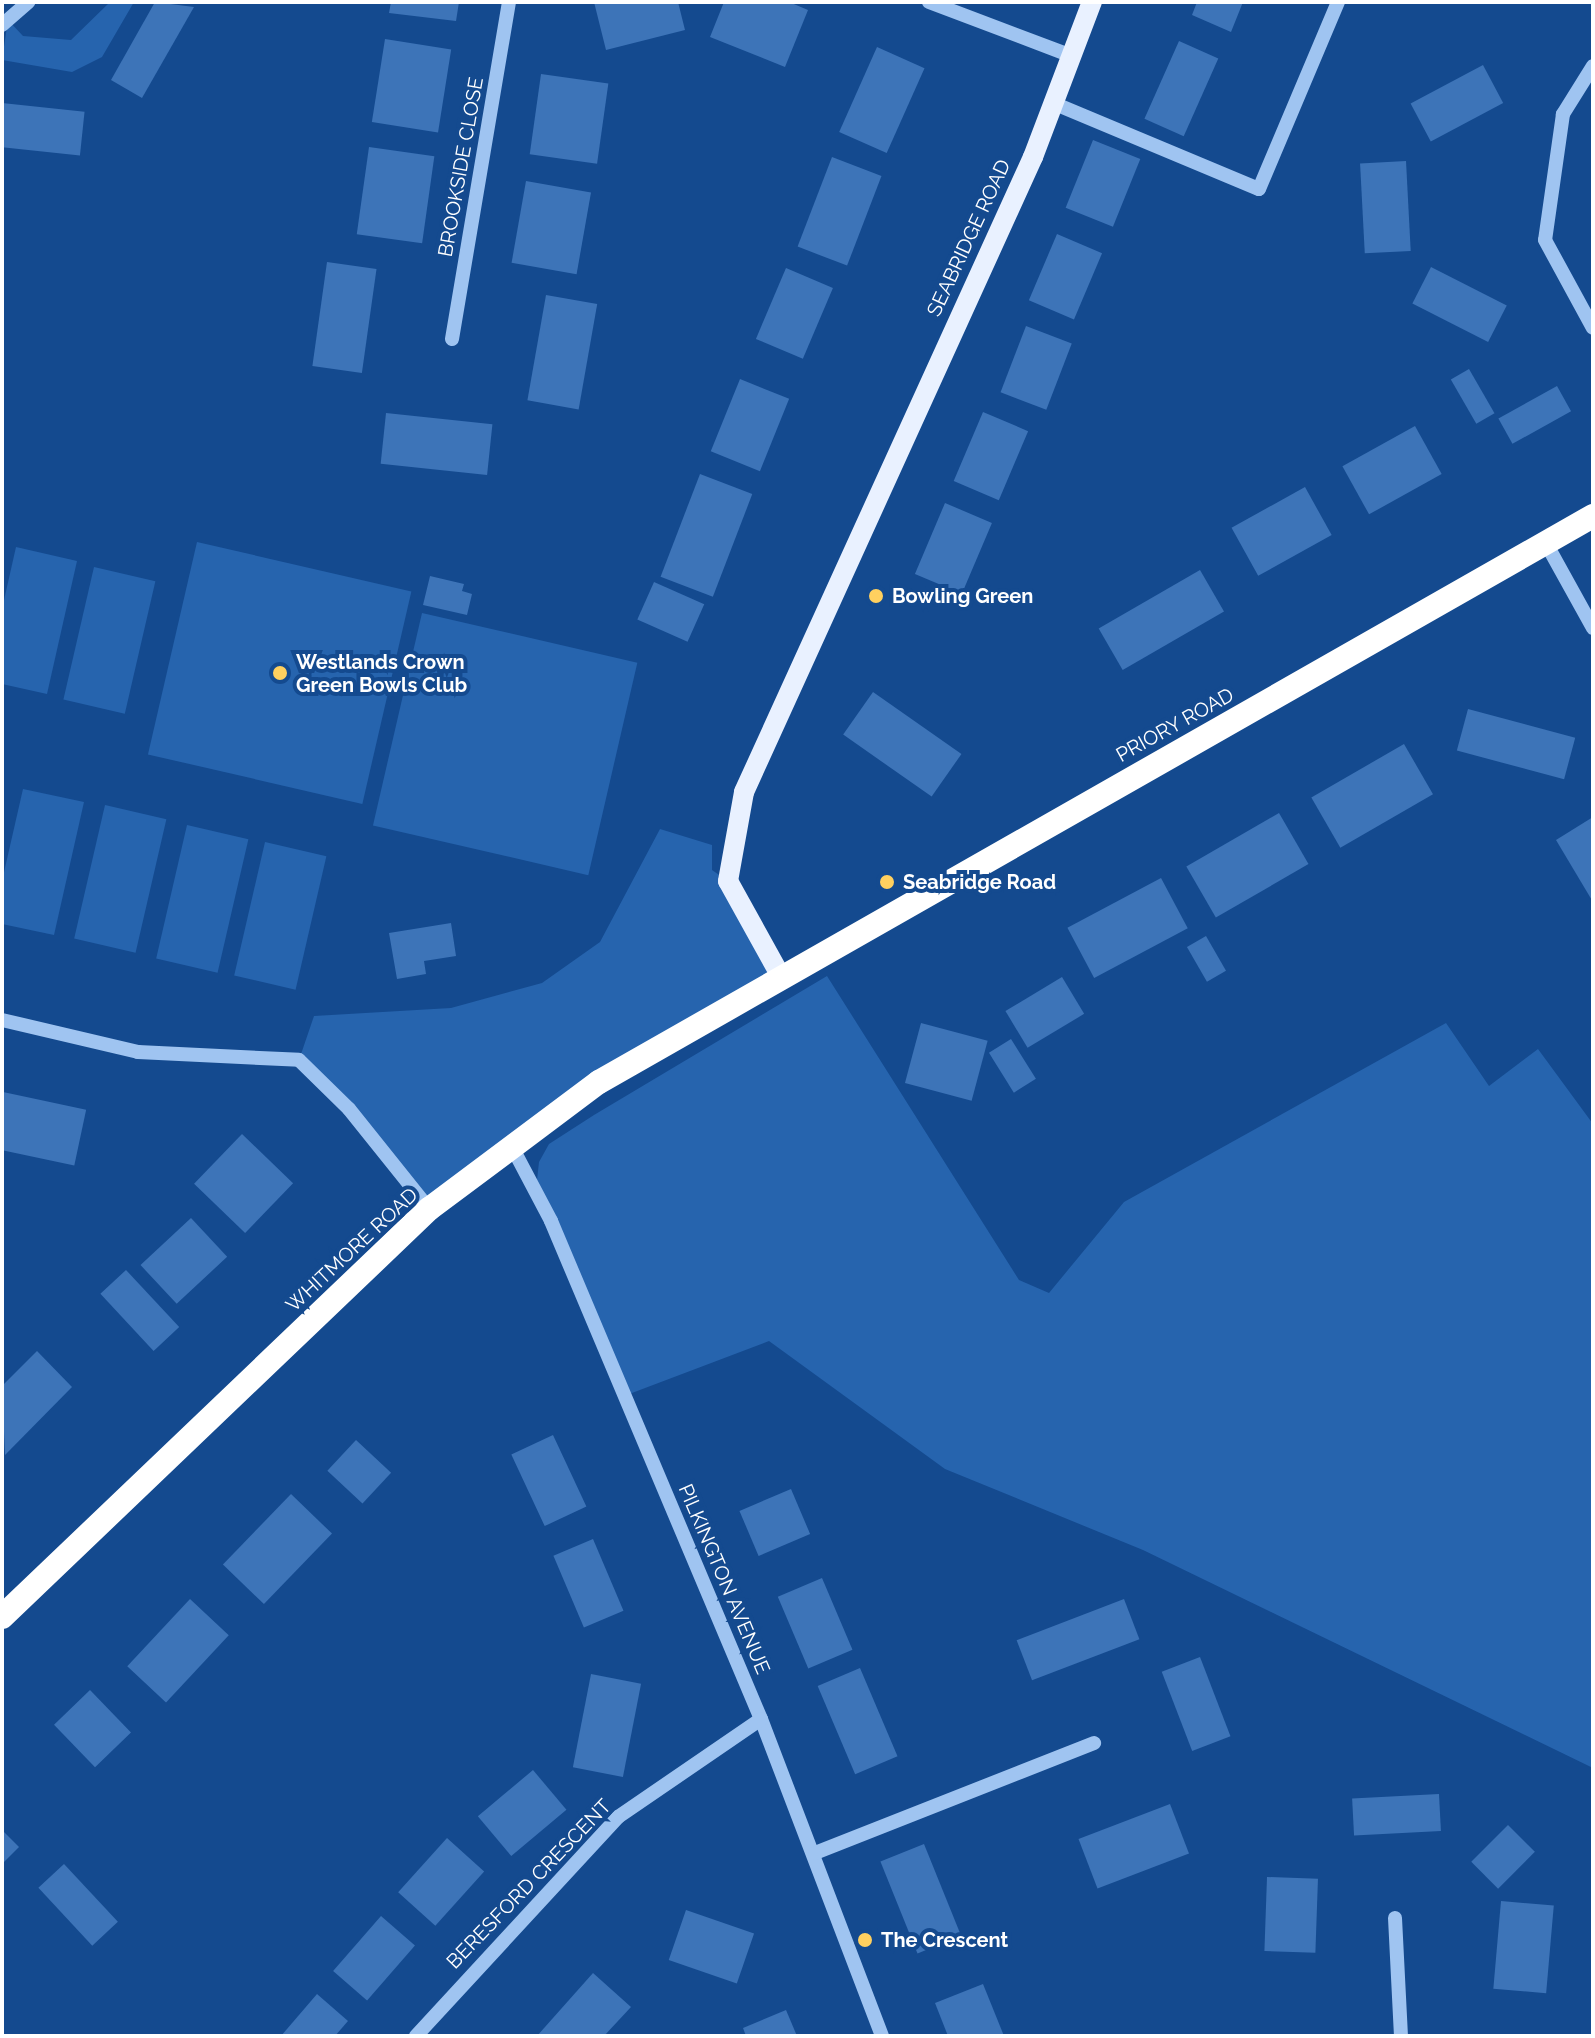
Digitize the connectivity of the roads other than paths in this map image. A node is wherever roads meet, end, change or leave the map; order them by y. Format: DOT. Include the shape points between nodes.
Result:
graph roads {
  1 [pos="28,2"];
  2 [pos="509,2"];
  3 [pos="929,2"];
  4 [pos="1092,2"];
  5 [pos="1338,2"];
  6 [pos="2,25"];
  7 [pos="1072,56"];
  8 [pos="1593,66"];
  9 [pos="1053,103"];
  10 [pos="1593,328"];
  11 [pos="452,339"];
  12 [pos="1593,516"];
  13 [pos="1547,545"];
  14 [pos="1593,628"];
  15 [pos="779,973"];
  16 [pos="2,1020"];
  17 [pos="511,1145"];
  18 [pos="429,1209"];
  19 [pos="2,1617"];
  20 [pos="761,1719"];
  21 [pos="1094,1743"];
  22 [pos="815,1853"];
  23 [pos="1395,1918"];
  24 [pos="416,2036"];
  25 [pos="882,2036"];
  26 [pos="1401,2036"];
  1 -- 6 [label="street"];
  2 -- 11 [label="street, BROOKSIDE CLOSE"];
  3 -- 7 [label="street"];
  4 -- 7 [label="main road, SEABRIDGE ROAD"];
  5 -- 9 [label="street" via="1259,189"];
  7 -- 9 [label="main road, SEABRIDGE ROAD"];
  8 -- 10 [label="street" via="1563,114 1545,240"];
  9 -- 15 [label="main road, SEABRIDGE ROAD" via="744,792 728,881"];
  12 -- 13 [label="highway, PRIORY ROAD"];
  13 -- 14 [label="street"];
  13 -- 15 [label="highway, PRIORY ROAD"];
  15 -- 17 [label="highway, WHITMORE ROAD" via="599,1082"];
  16 -- 18 [label="street" via="138,1052 299,1060 349,1109"];
  17 -- 18 [label="highway, WHITMORE ROAD"];
  17 -- 20 [label="street, PILKINGTON AVENUE" via="551,1221"];
  18 -- 19 [label="highway, WHITMORE ROAD"];
  20 -- 22 [label="street, PILKINGTON AVENUE"];
  20 -- 24 [label="street, BERESFORD CRESCENT" via="618,1817"];
  21 -- 22 [label="street"];
  22 -- 25 [label="street, PILKINGTON AVENUE"];
  23 -- 26 [label="street"];
}
